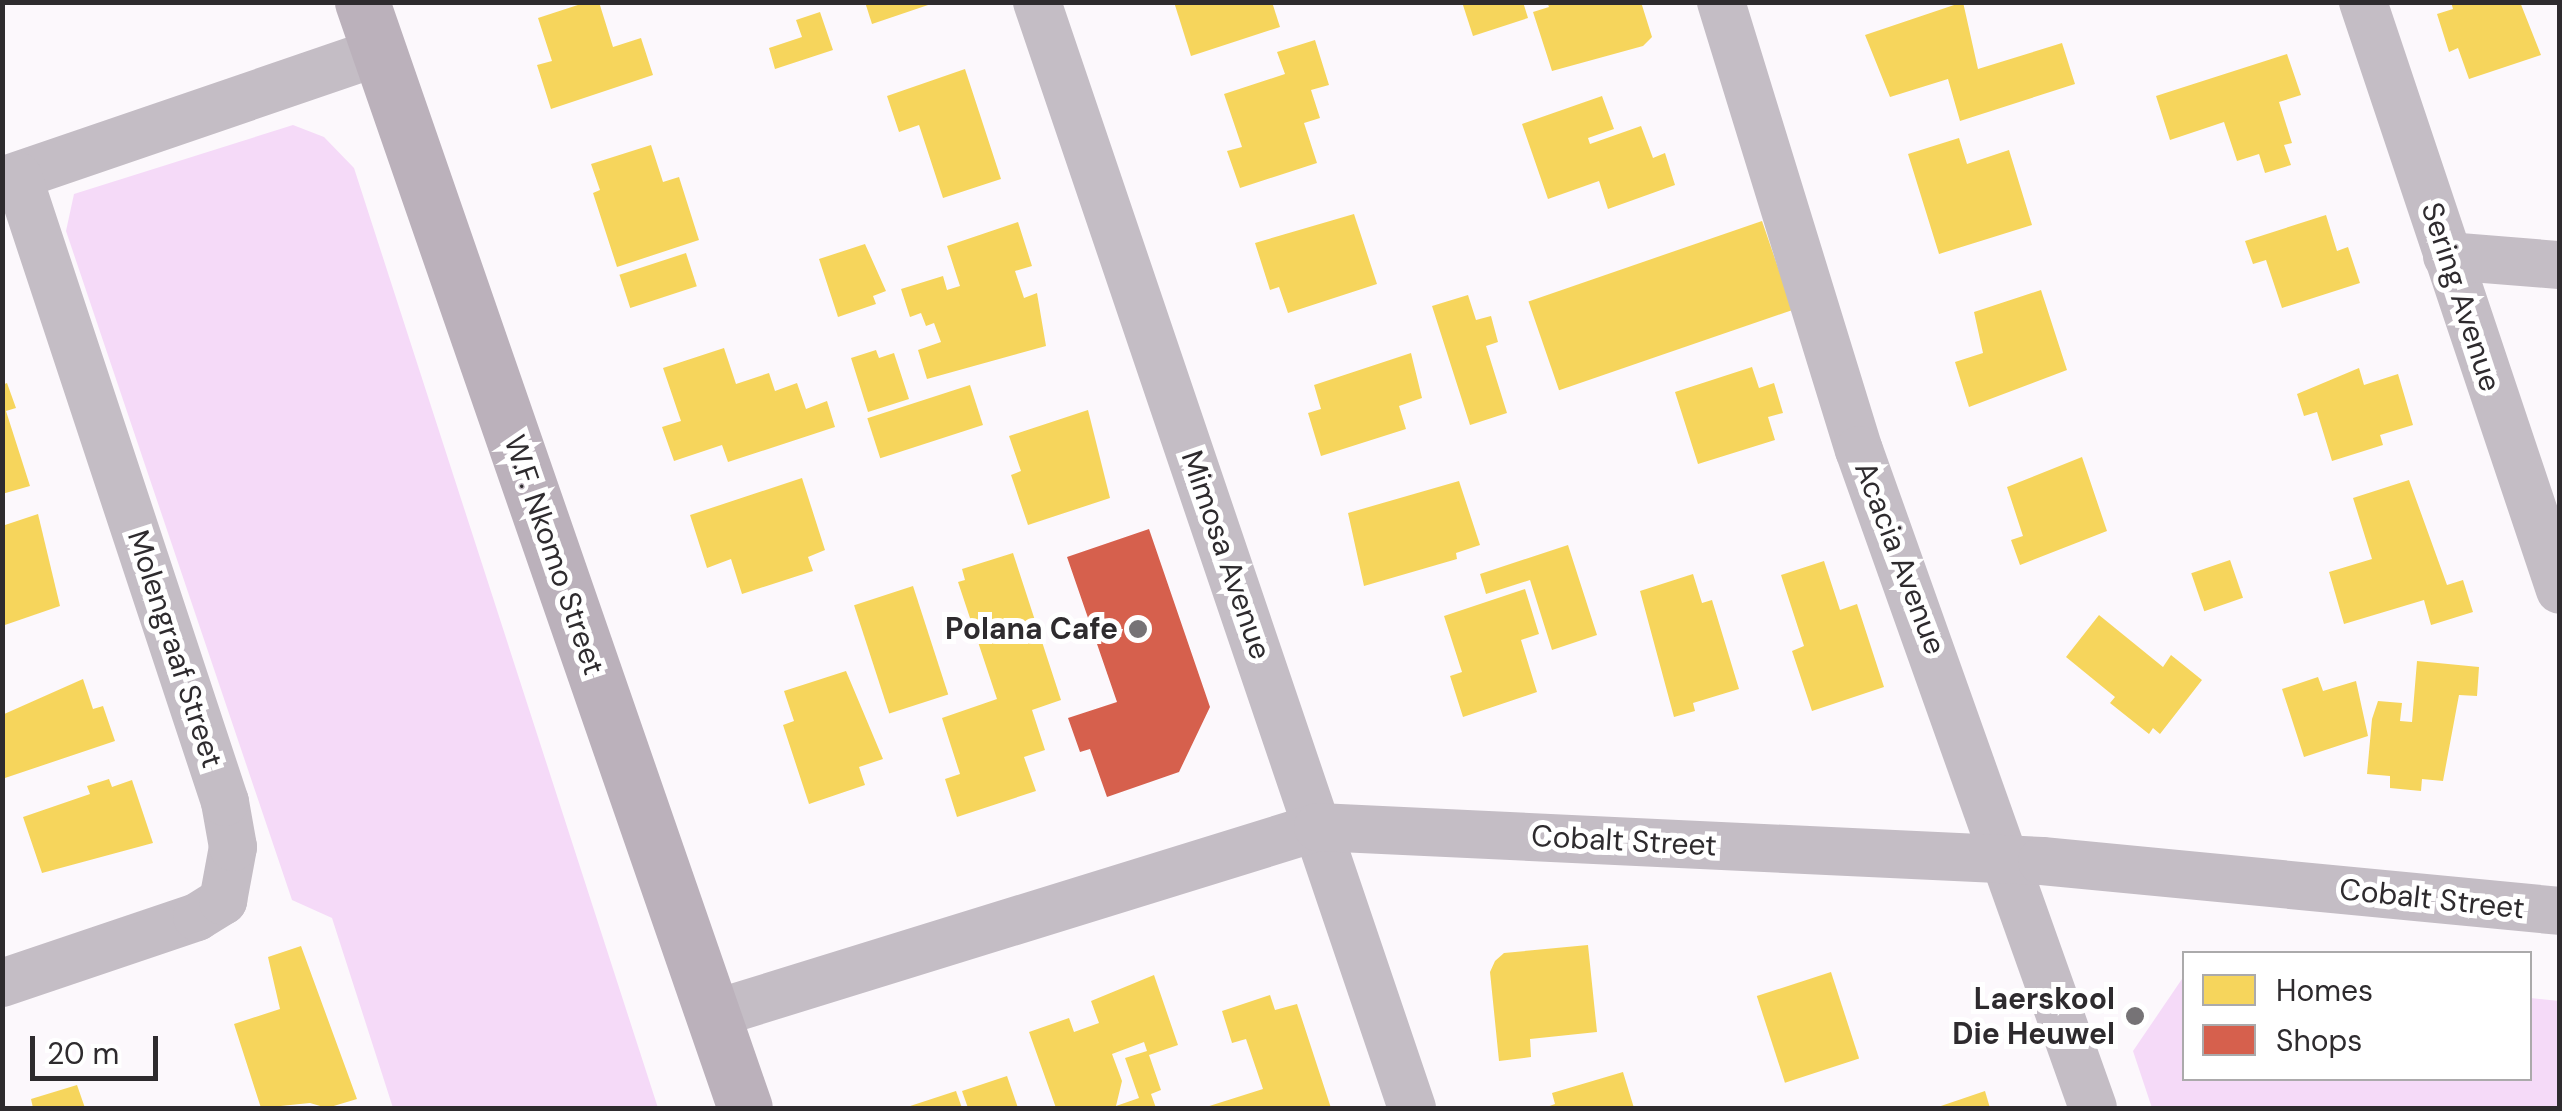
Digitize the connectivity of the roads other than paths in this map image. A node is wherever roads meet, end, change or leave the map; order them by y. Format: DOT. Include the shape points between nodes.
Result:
graph roads {
  1 [pos="1038,2"];
  2 [pos="1721,2"];
  3 [pos="2364,2"];
  4 [pos="370,27"];
  5 [pos="10,178"];
  6 [pos="2447,256"];
  7 [pos="2560,265"];
  8 [pos="2560,590"];
  9 [pos="1318,827"];
  10 [pos="2007,859"];
  11 [pos="2560,911"];
  12 [pos="2,983"];
  13 [pos="714,1014"];
  14 [pos="745,1108"];
  15 [pos="1412,1108"];
  16 [pos="2093,1108"];
  1 -- 9 [label="street, Mimosa Avenue"];
  2 -- 10 [label="street, Acacia Avenue" via="1858,450"];
  3 -- 6 [label="street, Sering Avenue"];
  4 -- 5 [label="street, Molengraaf Street"];
  4 -- 13 [label="main road, W.F. Nkomo Street"];
  5 -- 12 [label="street, Molengraaf Street" via="225,802 233,847 223,901 197,917"];
  6 -- 7 [label="street"];
  6 -- 8 [label="street, Sering Avenue"];
  9 -- 10 [label="street, Cobalt Street"];
  9 -- 13 [label="street, Cobalt Street"];
  9 -- 15 [label="street, Mimosa Avenue"];
  10 -- 11 [label="street, Cobalt Street"];
  10 -- 16 [label="street, Acacia Avenue"];
  13 -- 14 [label="main road, W.F. Nkomo Street"];
}
